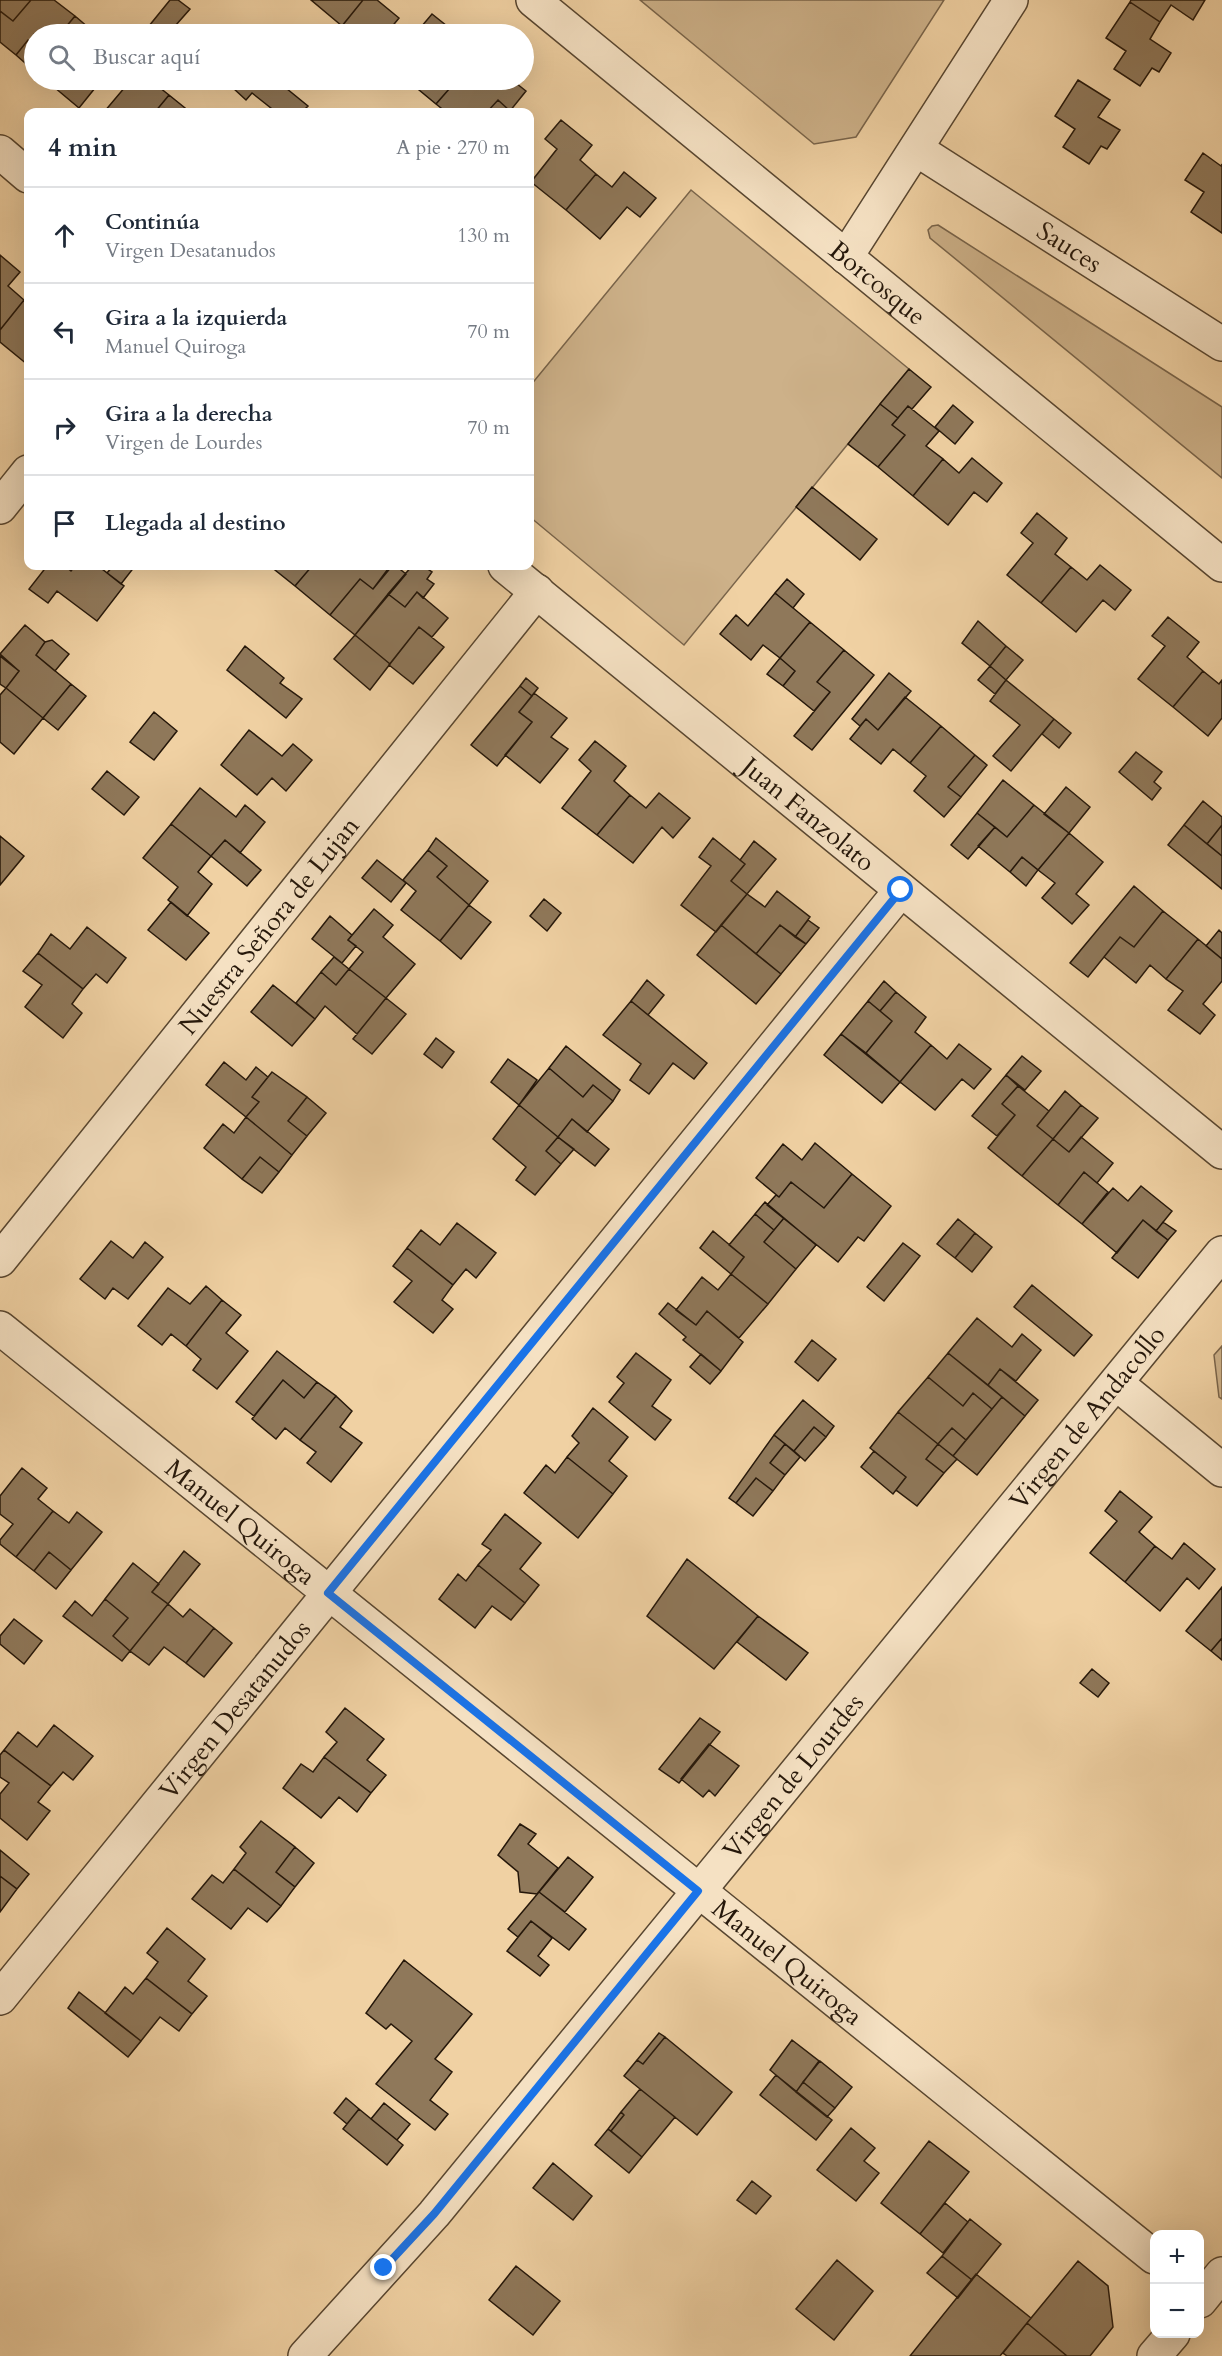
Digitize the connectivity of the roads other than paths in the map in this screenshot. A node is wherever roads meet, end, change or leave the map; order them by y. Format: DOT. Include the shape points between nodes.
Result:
graph roads {
  1 [pos="533,0"];
  2 [pos="1011,0"];
  3 [pos="916,149"];
  4 [pos="0,152"];
  5 [pos="24,173"];
  6 [pos="846,257"];
  7 [pos="1222,344"];
  8 [pos="24,477"];
  9 [pos="0,507"];
  10 [pos="1222,565"];
  11 [pos="510,570"];
  12 [pos="537,591"];
  13 [pos="901,890"];
  14 [pos="1222,1152"];
  15 [pos="1222,1253"];
  16 [pos="0,1260"];
  17 [pos="0,1328"];
  18 [pos="1116,1383"];
  19 [pos="1222,1470"];
  20 [pos="953,1580"];
  21 [pos="328,1593"];
  22 [pos="698,1891"];
  23 [pos="0,1998"];
  24 [pos="1150,2253"];
  25 [pos="1170,2338"];
  26 [pos="305,2356"];
  27 [pos="1154,2356"];
  1 -- 6 [label="street, Borcosque"];
  2 -- 3 [label="street"];
  3 -- 6 [label="street"];
  3 -- 7 [label="street, Sauces"];
  4 -- 5 [label="street"];
  6 -- 10 [label="street, Borcosque"];
  8 -- 9 [label="street"];
  11 -- 12 [label="street, Juan Fanzolato"];
  12 -- 13 [label="street, Juan Fanzolato"];
  12 -- 16 [label="street, Nuestra Señora de Lujan"];
  13 -- 14 [label="street, Juan Fanzolato"];
  13 -- 21 [label="street, Virgen Desatanudos"];
  15 -- 18 [label="street, Virgen de Andacollo"];
  17 -- 21 [label="street, Manuel Quiroga"];
  18 -- 19 [label="street"];
  18 -- 20 [label="street, Virgen de Andacollo"];
  20 -- 22 [label="street, Virgen de Lourdes"];
  21 -- 22 [label="street, Manuel Quiroga"];
  21 -- 23 [label="street, Virgen Desatanudos"];
  22 -- 24 [label="street, Manuel Quiroga"];
  22 -- 26 [label="street, Virgen de Lourdes" via="434,2214"];
  25 -- 27 [label="street"];
}
